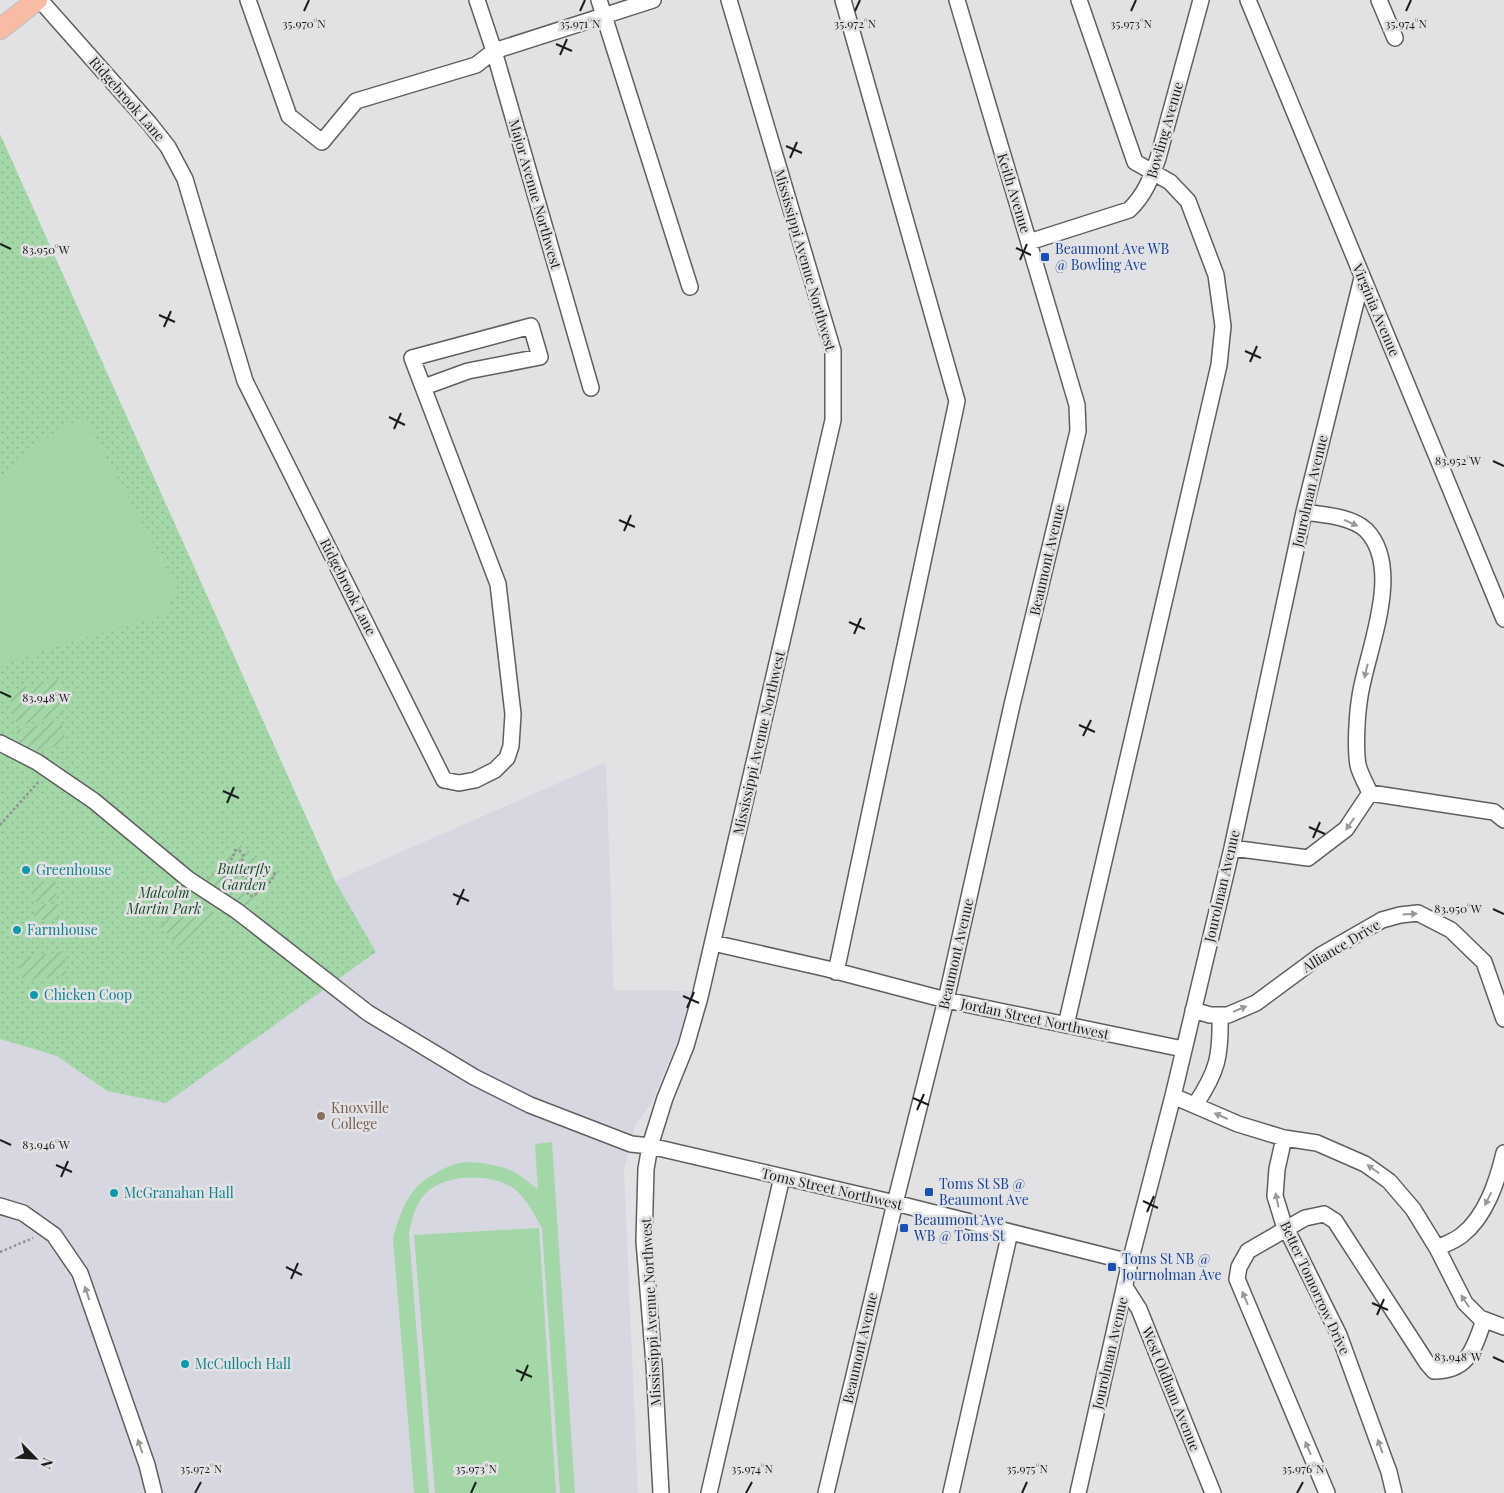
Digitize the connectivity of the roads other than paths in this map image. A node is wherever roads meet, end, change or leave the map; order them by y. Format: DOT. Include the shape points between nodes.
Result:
graph roads {
  1 [pos="38,0"];
  2 [pos="248,0"];
  3 [pos="477,0"];
  4 [pos="599,0"];
  5 [pos="653,0"];
  6 [pos="729,0"];
  7 [pos="842,0"];
  8 [pos="956,0"];
  9 [pos="1079,0"];
  10 [pos="1201,0"];
  11 [pos="1248,0"];
  12 [pos="1379,0"];
  13 [pos="604,16"];
  14 [pos="0,29"];
  15 [pos="1394,38"];
  16 [pos="494,51"];
  17 [pos="1153,173"];
  18 [pos="1029,242"];
  19 [pos="1362,278"];
  20 [pos="690,287"];
  21 [pos="424,388"];
  22 [pos="591,388"];
  23 [pos="1078,415"];
  24 [pos="1304,512"];
  25 [pos="1504,619"];
  26 [pos="0,743"];
  27 [pos="1370,793"];
  28 [pos="1504,820"];
  29 [pos="1232,848"];
  30 [pos="712,943"];
  31 [pos="836,972"];
  32 [pos="946,1000"];
  33 [pos="1193,1010"];
  34 [pos="1220,1015"];
  35 [pos="1504,1019"];
  36 [pos="1066,1025"];
  37 [pos="1184,1049"];
  38 [pos="1173,1096"];
  39 [pos="1195,1105"];
  40 [pos="1284,1138"];
  41 [pos="650,1146"];
  42 [pos="1504,1153"];
  43 [pos="782,1177"];
  44 [pos="895,1203"];
  45 [pos="0,1206"];
  46 [pos="1287,1229"];
  47 [pos="1010,1232"];
  48 [pos="1437,1248"];
  49 [pos="1130,1262"];
  50 [pos="1125,1287"];
  51 [pos="1484,1320"];
  52 [pos="1504,1327"];
  53 [pos="154,1493"];
  54 [pos="661,1493"];
  55 [pos="709,1493"];
  56 [pos="826,1493"];
  57 [pos="952,1493"];
  58 [pos="1078,1493"];
  59 [pos="1213,1493"];
  60 [pos="1327,1493"];
  61 [pos="1394,1493"];
  1 -- 14 [label="main road"];
  1 -- 21 [label="street, Ridgebrook Lane" via="149,123 185,179 245,381 444,780 459,783 482,777 507,758 512,746 513,714 498,584"];
  2 -- 16 [label="street" via="289,116 322,142 356,101 476,65"];
  3 -- 16 [label="street, Major Avenue Northwest"];
  4 -- 13 [label="street"];
  5 -- 13 [label="street"];
  6 -- 30 [label="street, Mississippi Avenue Northwest" via="834,351 833,420"];
  7 -- 31 [label="street" via="957,401"];
  8 -- 18 [label="street, Keith Avenue"];
  9 -- 17 [label="street" via="1135,162"];
  10 -- 17 [label="street, Bowling Avenue"];
  11 -- 19 [label="street, Virginia Avenue"];
  12 -- 15 [label="street"];
  13 -- 16 [label="street"];
  13 -- 20 [label="street"];
  16 -- 22 [label="street, Major Avenue Northwest"];
  17 -- 18 [label="street, Bowling Avenue" via="1140,199 1129,210"];
  17 -- 36 [label="street" via="1170,182 1188,201 1216,275 1223,326 1219,365"];
  18 -- 23 [label="street, Keith Avenue"];
  19 -- 24 [label="street, Jourolman Avenue"];
  19 -- 25 [label="street, Virginia Avenue"];
  21 -- 21 [label="street, Ridgebrook Lane" via="468,371 540,357 531,326 412,358"];
  23 -- 32 [label="street, Beaumont Avenue" via="1078,431"];
  24 -- 27 [label="street, one-way" via="1351,521 1366,530 1376,545 1384,570 1381,604 1360,696 1358,766"];
  24 -- 29 [label="street, Jourolman Avenue"];
  26 -- 41 [label="street, Toms Street Northwest" via="37,762 94,801 188,879 249,920 368,1013 474,1077 530,1105 631,1144"];
  27 -- 28 [label="street" via="1494,812"];
  27 -- 29 [label="street, one-way" via="1346,829 1308,858"];
  29 -- 33 [label="street, Jourolman Avenue"];
  30 -- 31 [label="street, Jordan Street Northwest"];
  30 -- 41 [label="street, Mississippi Avenue Northwest" via="686,1046"];
  31 -- 32 [label="street, Jordan Street Northwest"];
  32 -- 36 [label="street, Jordan Street Northwest"];
  32 -- 44 [label="street, Beaumont Avenue"];
  33 -- 34 [label="street, Alliance Drive"];
  33 -- 37 [label="street, Jourolman Avenue"];
  34 -- 35 [label="street, Alliance Drive, one-way" via="1256,1003 1321,954 1382,920 1418,913 1451,930 1484,962"];
  34 -- 39 [label="street" via="1217,1062 1209,1084"];
  36 -- 37 [label="street, Jordan Street Northwest"];
  37 -- 38 [label="street, Jourolman Avenue"];
  38 -- 39 [label="street"];
  38 -- 49 [label="street, Jourolman Avenue"];
  40 -- 39 [label="street, one-way" via="1238,1124"];
  46 -- 40 [label="street, Better Tomorrow Drive, one-way" via="1275,1196"];
  48 -- 40 [label="street, one-way" via="1389,1180 1338,1151 1317,1143"];
  41 -- 43 [label="street, Toms Street Northwest"];
  41 -- 54 [label="street, Mississippi Avenue Northwest" via="646,1169 644,1241"];
  42 -- 48 [label="street, one-way" via="1497,1182 1479,1216 1462,1236"];
  43 -- 44 [label="street, Toms Street Northwest"];
  43 -- 55 [label="street"];
  44 -- 47 [label="street, Toms Street Northwest"];
  44 -- 56 [label="street, Beaumont Avenue"];
  53 -- 45 [label="street, one-way" via="80,1273 54,1235 23,1212"];
  46 -- 51 [label="street" via="1305,1218 1324,1214 1335,1221 1426,1364 1434,1371 1448,1371 1462,1364 1475,1346"];
  60 -- 46 [label="street, one-way" via="1237,1278 1239,1266 1248,1251"];
  61 -- 46 [label="street, Better Tomorrow Drive, one-way" via="1340,1335"];
  47 -- 49 [label="street, Toms Street Northwest"];
  47 -- 57 [label="street"];
  51 -- 48 [label="street, one-way" via="1465,1303"];
  49 -- 50 [label="street, Jourolman Avenue"];
  50 -- 58 [label="street, Jourolman Avenue"];
  50 -- 59 [label="street, West Oldham Avenue" via="1139,1309"];
  51 -- 52 [label="street"];
}
